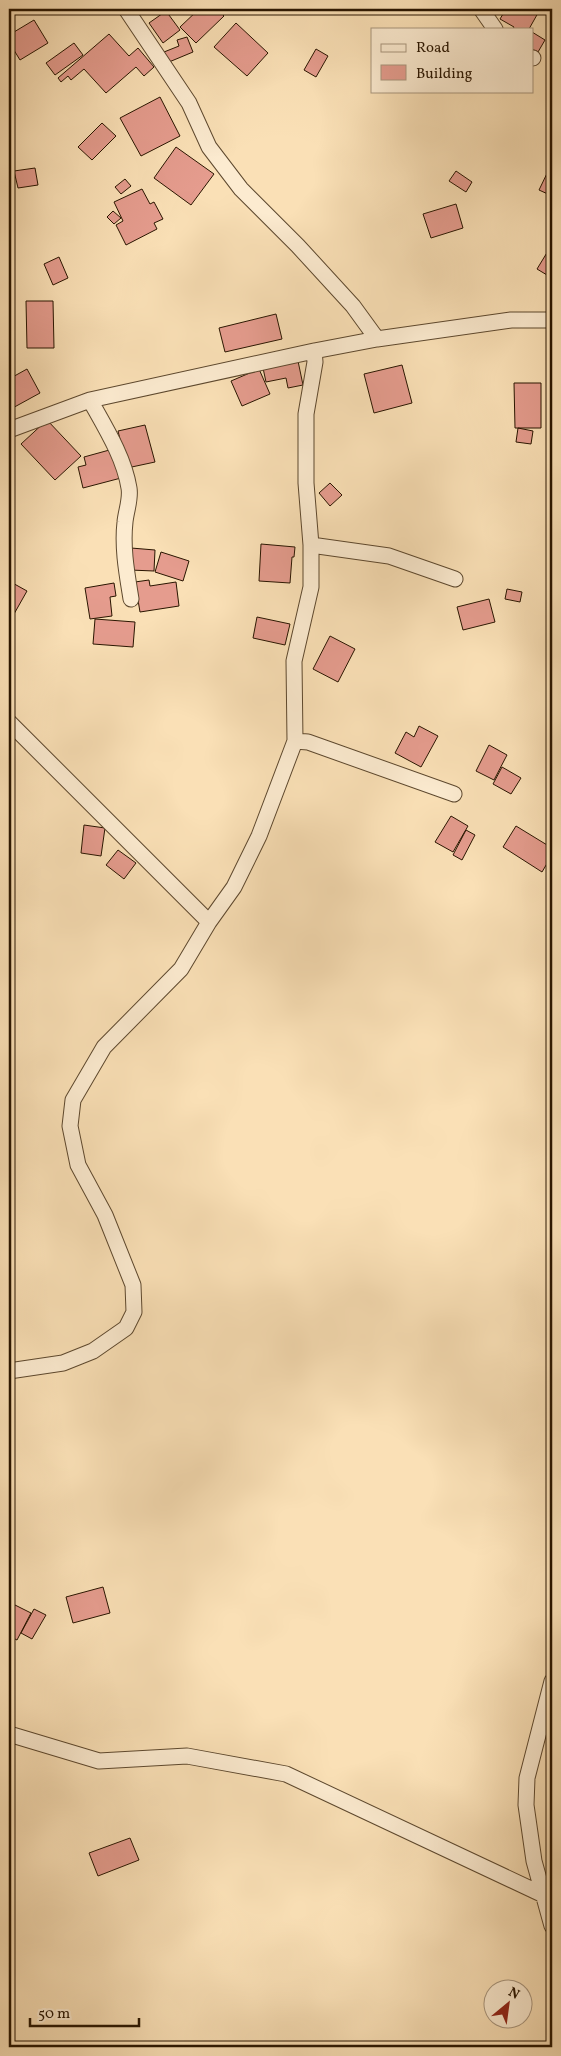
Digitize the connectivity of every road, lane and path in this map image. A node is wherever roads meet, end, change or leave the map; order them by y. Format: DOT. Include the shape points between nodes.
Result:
graph roads {
  1 [pos="126,9"];
  2 [pos="481,9"];
  3 [pos="494,28"];
  4 [pos="552,320"];
  5 [pos="377,339"];
  6 [pos="314,351"];
  7 [pos="90,400"];
  8 [pos="9,430"];
  9 [pos="311,545"];
  10 [pos="455,580"];
  11 [pos="132,599"];
  12 [pos="9,722"];
  13 [pos="295,741"];
  14 [pos="454,794"];
  15 [pos="209,922"];
  16 [pos="9,1370"];
  17 [pos="552,1681"];
  18 [pos="9,1734"];
  19 [pos="548,1897"];
  20 [pos="552,1926"];
  1 -- 5 [label="street" via="189,103 209,147 241,189 353,306"];
  2 -- 3 [label="street"];
  4 -- 5 [label="street" via="510,320"];
  5 -- 6 [label="street"];
  6 -- 7 [label="street"];
  6 -- 9 [label="street" via="306,414 306,482"];
  7 -- 8 [label="street"];
  7 -- 11 [label="street" via="126,472 130,490 124,522 124,549"];
  9 -- 10 [label="street" via="389,556"];
  9 -- 13 [label="street" via="311,587 294,661"];
  12 -- 15 [label="street"];
  13 -- 14 [label="street" via="308,742"];
  13 -- 15 [label="street" via="259,836 234,887"];
  15 -- 16 [label="street" via="181,969 104,1046 73,1100 70,1126 78,1165 105,1215 133,1285 134,1312 126,1328 93,1351 63,1363"];
  17 -- 19 [label="street" via="526,1778 526,1805 534,1861"];
  18 -- 19 [label="street" via="99,1760 187,1756 286,1774"];
  19 -- 20 [label="street"];
}
